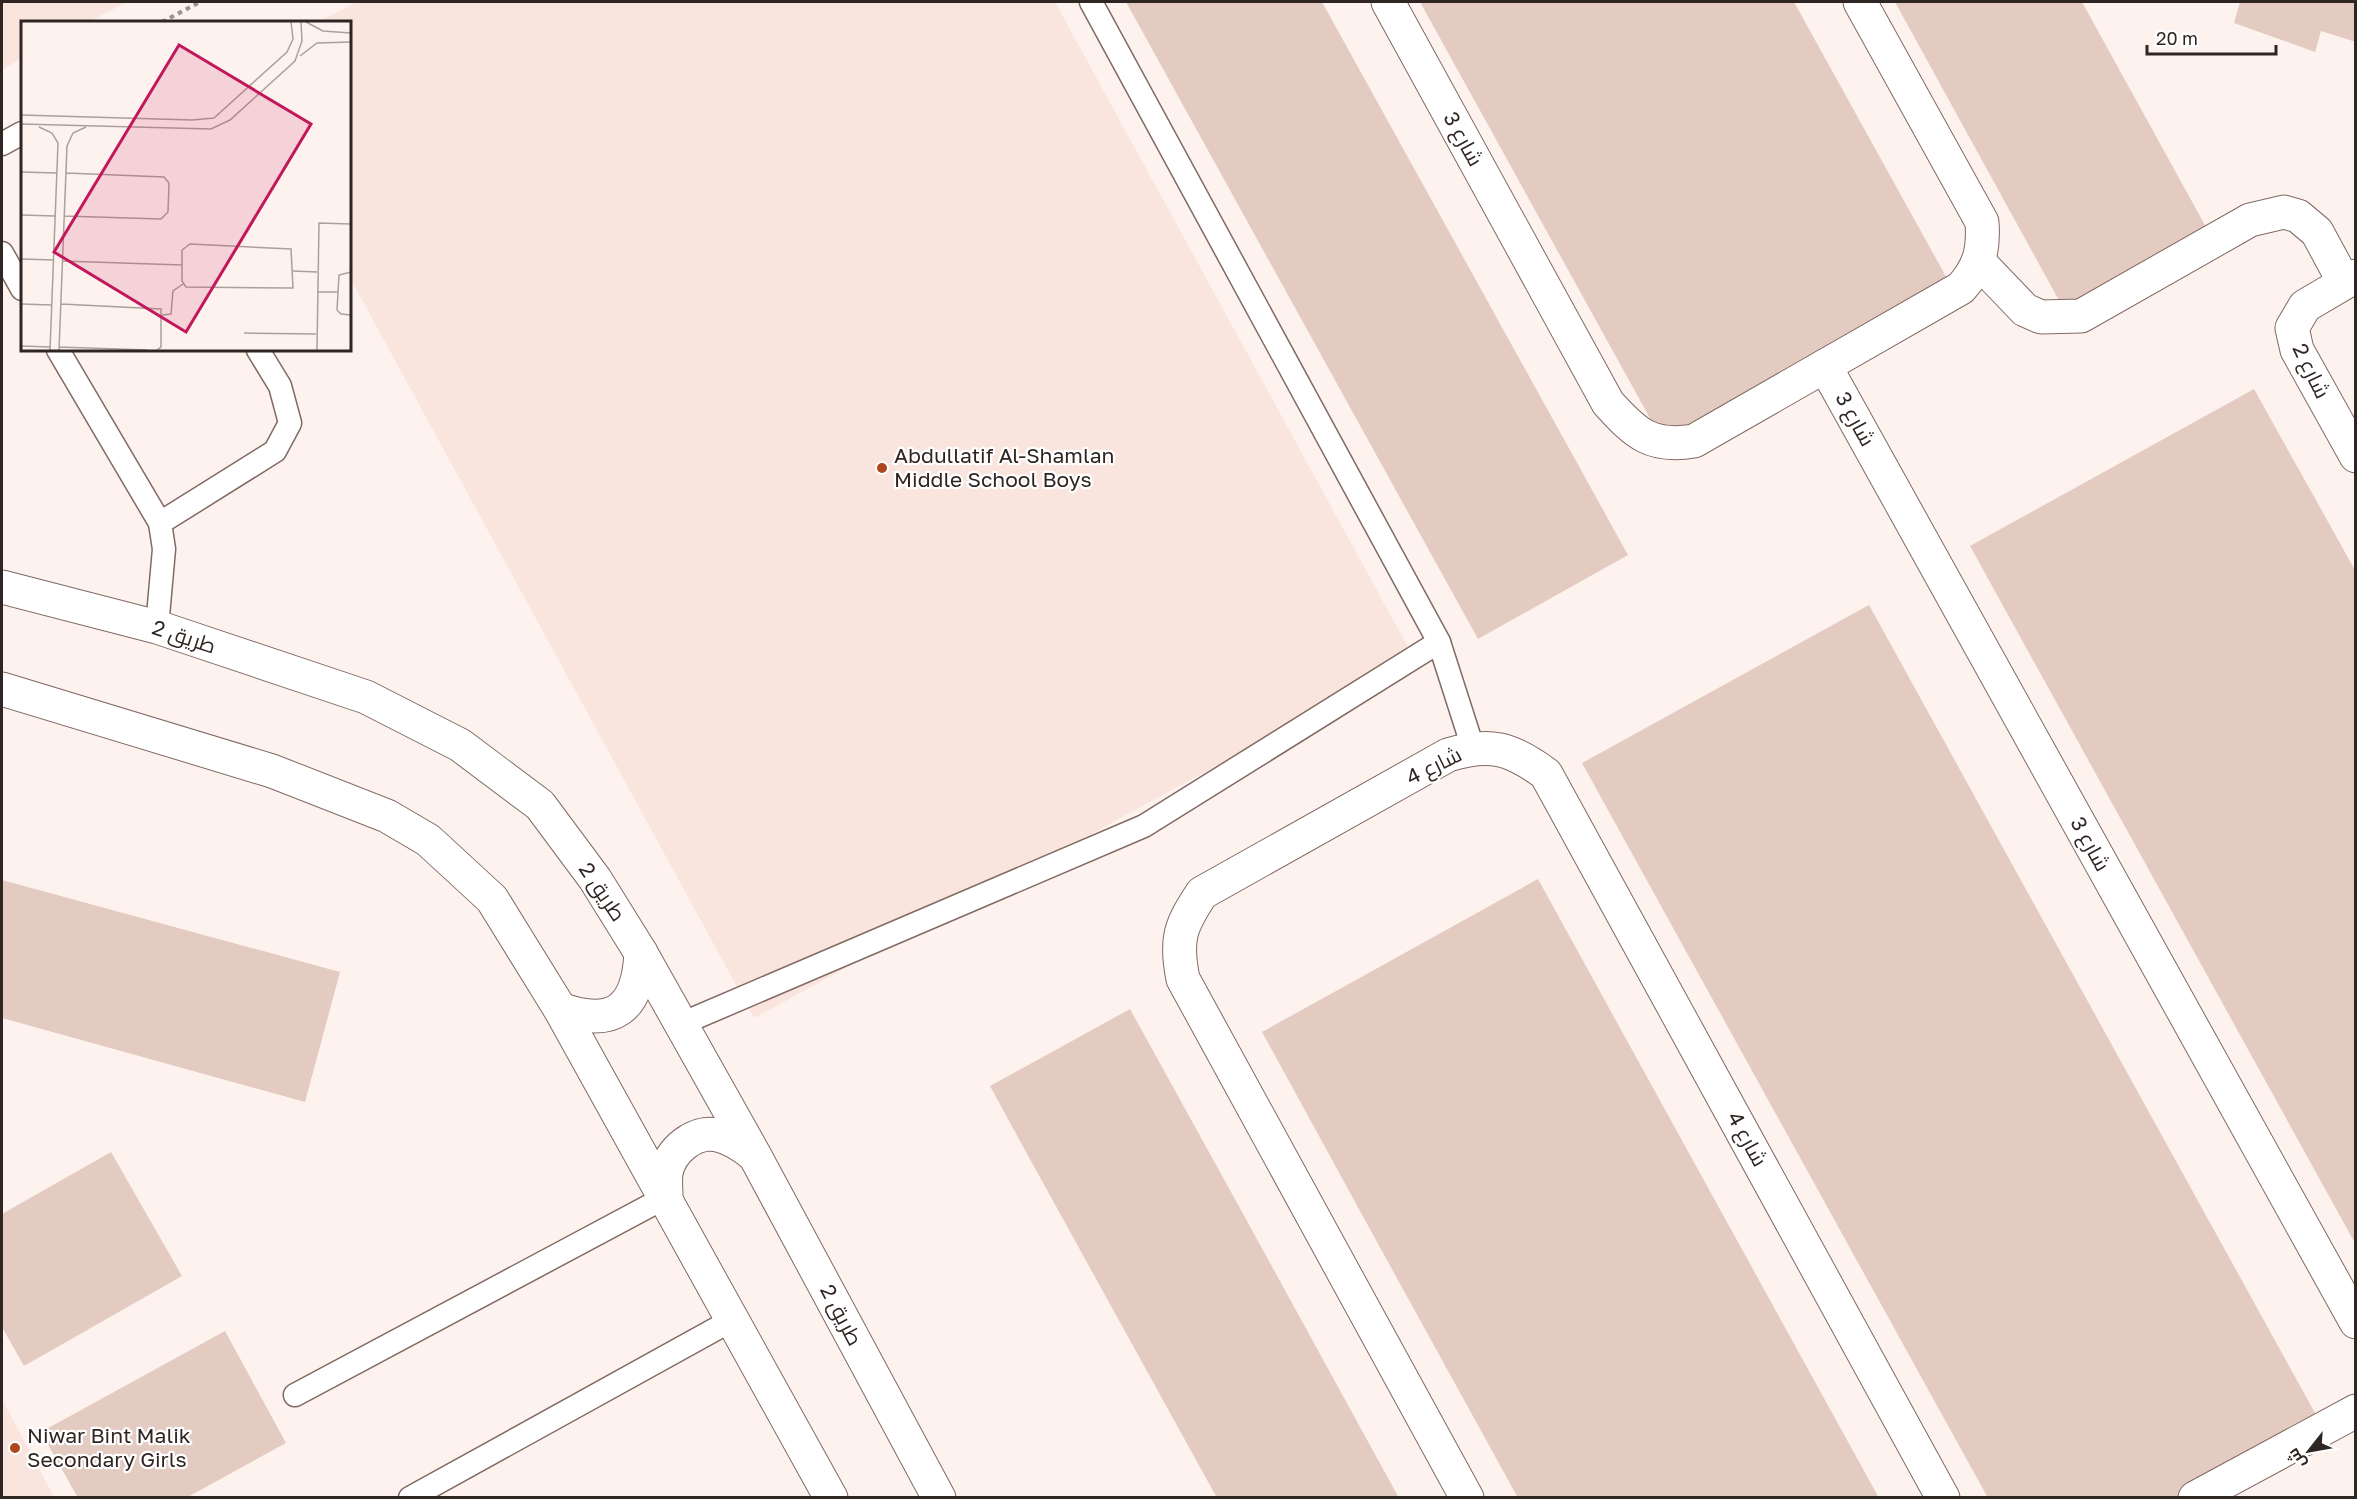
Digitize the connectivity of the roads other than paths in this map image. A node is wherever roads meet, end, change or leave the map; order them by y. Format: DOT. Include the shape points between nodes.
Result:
graph roads {
  1 [pos="1091,2"];
  2 [pos="1388,2"];
  3 [pos="1860,2"];
  4 [pos="21,134"];
  5 [pos="2,144"];
  6 [pos="2,253"];
  7 [pos="1979,262"];
  8 [pos="2350,279"];
  9 [pos="21,287"];
  10 [pos="59,351"];
  11 [pos="259,351"];
  12 [pos="1826,366"];
  13 [pos="2355,456"];
  14 [pos="160,523"];
  15 [pos="2,587"];
  16 [pos="157,627"];
  17 [pos="1439,642"];
  18 [pos="2,689"];
  19 [pos="1473,748"];
  20 [pos="641,953"];
  21 [pos="560,1009"];
  22 [pos="681,1024"];
  23 [pos="755,1156"];
  24 [pos="666,1197"];
  25 [pos="732,1320"];
  26 [pos="2355,1322"];
  27 [pos="295,1395"];
  28 [pos="2355,1411"];
  29 [pos="410,1497"];
  30 [pos="831,1497"];
  31 [pos="939,1497"];
  32 [pos="1467,1497"];
  33 [pos="1943,1497"];
  34 [pos="2195,1497"];
  1 -- 17 [label="lane"];
  2 -- 12 [label="street, شارع 3" via="1608,403 1639,435 1658,442 1694,441"];
  3 -- 7 [label="street, شارع 3" via="1982,222 1984,245"];
  4 -- 5 [label="lane"];
  6 -- 9 [label="lane"];
  7 -- 8 [label="street" via="2025,309 2042,317 2081,316 2250,220 2284,212 2298,216 2317,232"];
  7 -- 12 [label="street, شارع 3" via="1961,288"];
  8 -- 13 [label="street, شارع 2" via="2305,306 2292,328 2296,350"];
  10 -- 14 [label="lane"];
  11 -- 14 [label="lane" via="280,386 290,423 275,451"];
  12 -- 26 [label="street, شارع 3"];
  14 -- 16 [label="lane" via="164,549"];
  15 -- 16 [label="street, طريق 2"];
  16 -- 20 [label="street, طريق 2" via="366,697 460,746 540,805 595,879"];
  17 -- 19 [label="lane"];
  17 -- 22 [label="lane" via="1144,826"];
  18 -- 21 [label="street" via="272,771 387,816 428,840 492,899"];
  19 -- 32 [label="street, شارع 4" via="1448,756 1202,893 1185,918 1178,938 1183,979"];
  19 -- 33 [label="street, شارع 4" via="1501,748 1546,774"];
  20 -- 21 [label="street" via="640,978 631,998 617,1011 596,1018"];
  20 -- 22 [label="street, طريق 2"];
  21 -- 24 [label="street"];
  22 -- 23 [label="street, طريق 2"];
  23 -- 24 [label="street" via="736,1141 715,1134 693,1138 675,1152 666,1173"];
  23 -- 31 [label="street, طريق 2"];
  24 -- 25 [label="street"];
  24 -- 27 [label="lane"];
  25 -- 29 [label="lane"];
  25 -- 30 [label="street"];
  28 -- 34 [label="street"];
}
